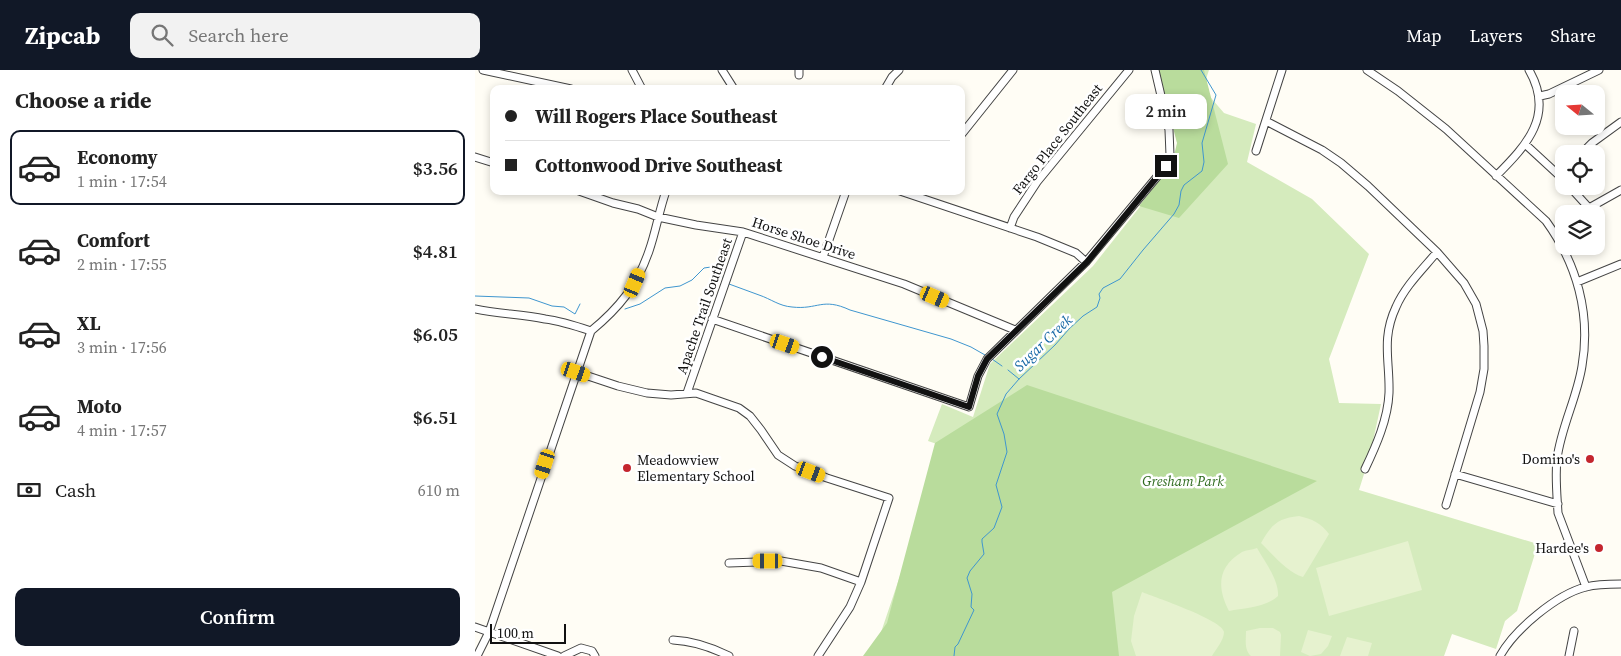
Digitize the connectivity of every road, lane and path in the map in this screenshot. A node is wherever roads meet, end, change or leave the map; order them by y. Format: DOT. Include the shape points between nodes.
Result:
graph roads {
  1 [pos="483,70"];
  2 [pos="632,70"];
  3 [pos="722,70"];
  4 [pos="899,70"];
  5 [pos="1013,70"];
  6 [pos="1129,70"];
  7 [pos="1155,70"];
  8 [pos="1283,70"];
  9 [pos="1367,70"];
  10 [pos="1529,70"];
  11 [pos="1599,70"];
  12 [pos="1584,74"];
  13 [pos="552,85"];
  14 [pos="640,85"];
  15 [pos="731,85"];
  16 [pos="887,85"];
  17 [pos="1540,96"];
  18 [pos="1266,121"];
  19 [pos="1621,122"];
  20 [pos="965,130"];
  21 [pos="1525,144"];
  22 [pos="1590,145"];
  23 [pos="1256,151"];
  24 [pos="475,157"];
  25 [pos="490,162"];
  26 [pos="1555,169"];
  27 [pos="1496,176"];
  28 [pos="1621,190"];
  29 [pos="590,195"];
  30 [pos="665,195"];
  31 [pos="845,195"];
  32 [pos="923,195"];
  33 [pos="1577,195"];
  34 [pos="658,217"];
  35 [pos="1010,228"];
  36 [pos="743,232"];
  37 [pos="1437,252"];
  38 [pos="823,258"];
  39 [pos="1087,262"];
  40 [pos="1621,264"];
  41 [pos="1577,282"];
  42 [pos="475,309"];
  43 [pos="712,319"];
  44 [pos="1015,330"];
  45 [pos="591,331"];
  46 [pos="576,372"];
  47 [pos="687,393"];
  48 [pos="1365,469"];
  49 [pos="1455,474"];
  50 [pos="1557,504"];
  51 [pos="1446,505"];
  52 [pos="729,563"];
  53 [pos="861,582"];
  54 [pos="1621,584"];
  55 [pos="1586,587"];
  56 [pos="475,627"];
  57 [pos="1574,631"];
  58 [pos="489,632"];
  59 [pos="673,640"];
  60 [pos="477,656"];
  61 [pos="558,656"];
  62 [pos="564,656"];
  63 [pos="595,656"];
  64 [pos="729,656"];
  65 [pos="817,656"];
  66 [pos="1500,656"];
  67 [pos="1569,656"];
  1 -- 13 [label="street"];
  2 -- 14 [label="street"];
  3 -- 15 [label="street"];
  4 -- 16 [label="street"];
  5 -- 20 [label="street"];
  6 -- 35 [label="street, Fargo Place Southeast" via="1037,182 1014,216"];
  7 -- 39 [label="street" via="1169,130 1170,155 1166,166"];
  8 -- 18 [label="street"];
  9 -- 27 [label="street" via="1422,109"];
  10 -- 17 [label="street"];
  11 -- 12 [label="street"];
  12 -- 17 [label="street"];
  17 -- 21 [label="street" via="1538,118"];
  18 -- 23 [label="street"];
  18 -- 37 [label="street" via="1341,163"];
  19 -- 22 [label="street"];
  21 -- 26 [label="street"];
  21 -- 27 [label="street"];
  24 -- 25 [label="street"];
  27 -- 41 [label="street" via="1546,221 1564,248"];
  28 -- 33 [label="street" via="1589,208"];
  29 -- 34 [label="street, Horse Shoe Drive"];
  30 -- 34 [label="street"];
  31 -- 38 [label="street"];
  32 -- 35 [label="street"];
  34 -- 36 [label="street, Horse Shoe Drive"];
  34 -- 45 [label="street" via="650,250 635,283 609,317"];
  35 -- 39 [label="street" via="1065,248"];
  36 -- 38 [label="street, Horse Shoe Drive"];
  36 -- 43 [label="street, Apache Trail Southeast"];
  37 -- 48 [label="street" via="1405,290 1390,324 1386,340 1388,403"];
  37 -- 49 [label="street" via="1464,283 1476,304 1483,331 1484,369 1480,392"];
  38 -- 44 [label="street, Horse Shoe Drive" via="903,284"];
  39 -- 44 [label="street"];
  40 -- 41 [label="street"];
  41 -- 50 [label="street" via="1585,322 1584,352 1557,458"];
  42 -- 45 [label="street" via="546,319"];
  43 -- 44 [label="street" via="969,407 987,359"];
  43 -- 47 [label="street, Apache Trail Southeast"];
  45 -- 46 [label="street"];
  46 -- 47 [label="street, Apache Trail Southeast" via="647,393"];
  46 -- 58 [label="street"];
  47 -- 53 [label="street" via="739,408 750,416 778,456 795,466 889,498"];
  49 -- 50 [label="street"];
  49 -- 51 [label="street"];
  50 -- 55 [label="street"];
  52 -- 53 [label="street" via="781,561 821,568"];
  53 -- 65 [label="street" via="850,607"];
  54 -- 55 [label="street"];
  55 -- 66 [label="street" via="1542,610 1521,629"];
  56 -- 58 [label="street"];
  57 -- 67 [label="street"];
  58 -- 60 [label="street"];
  58 -- 61 [label="street"];
  59 -- 64 [label="street" via="687,640"];
  62 -- 63 [label="street" via="581,648 592,651"];
}
